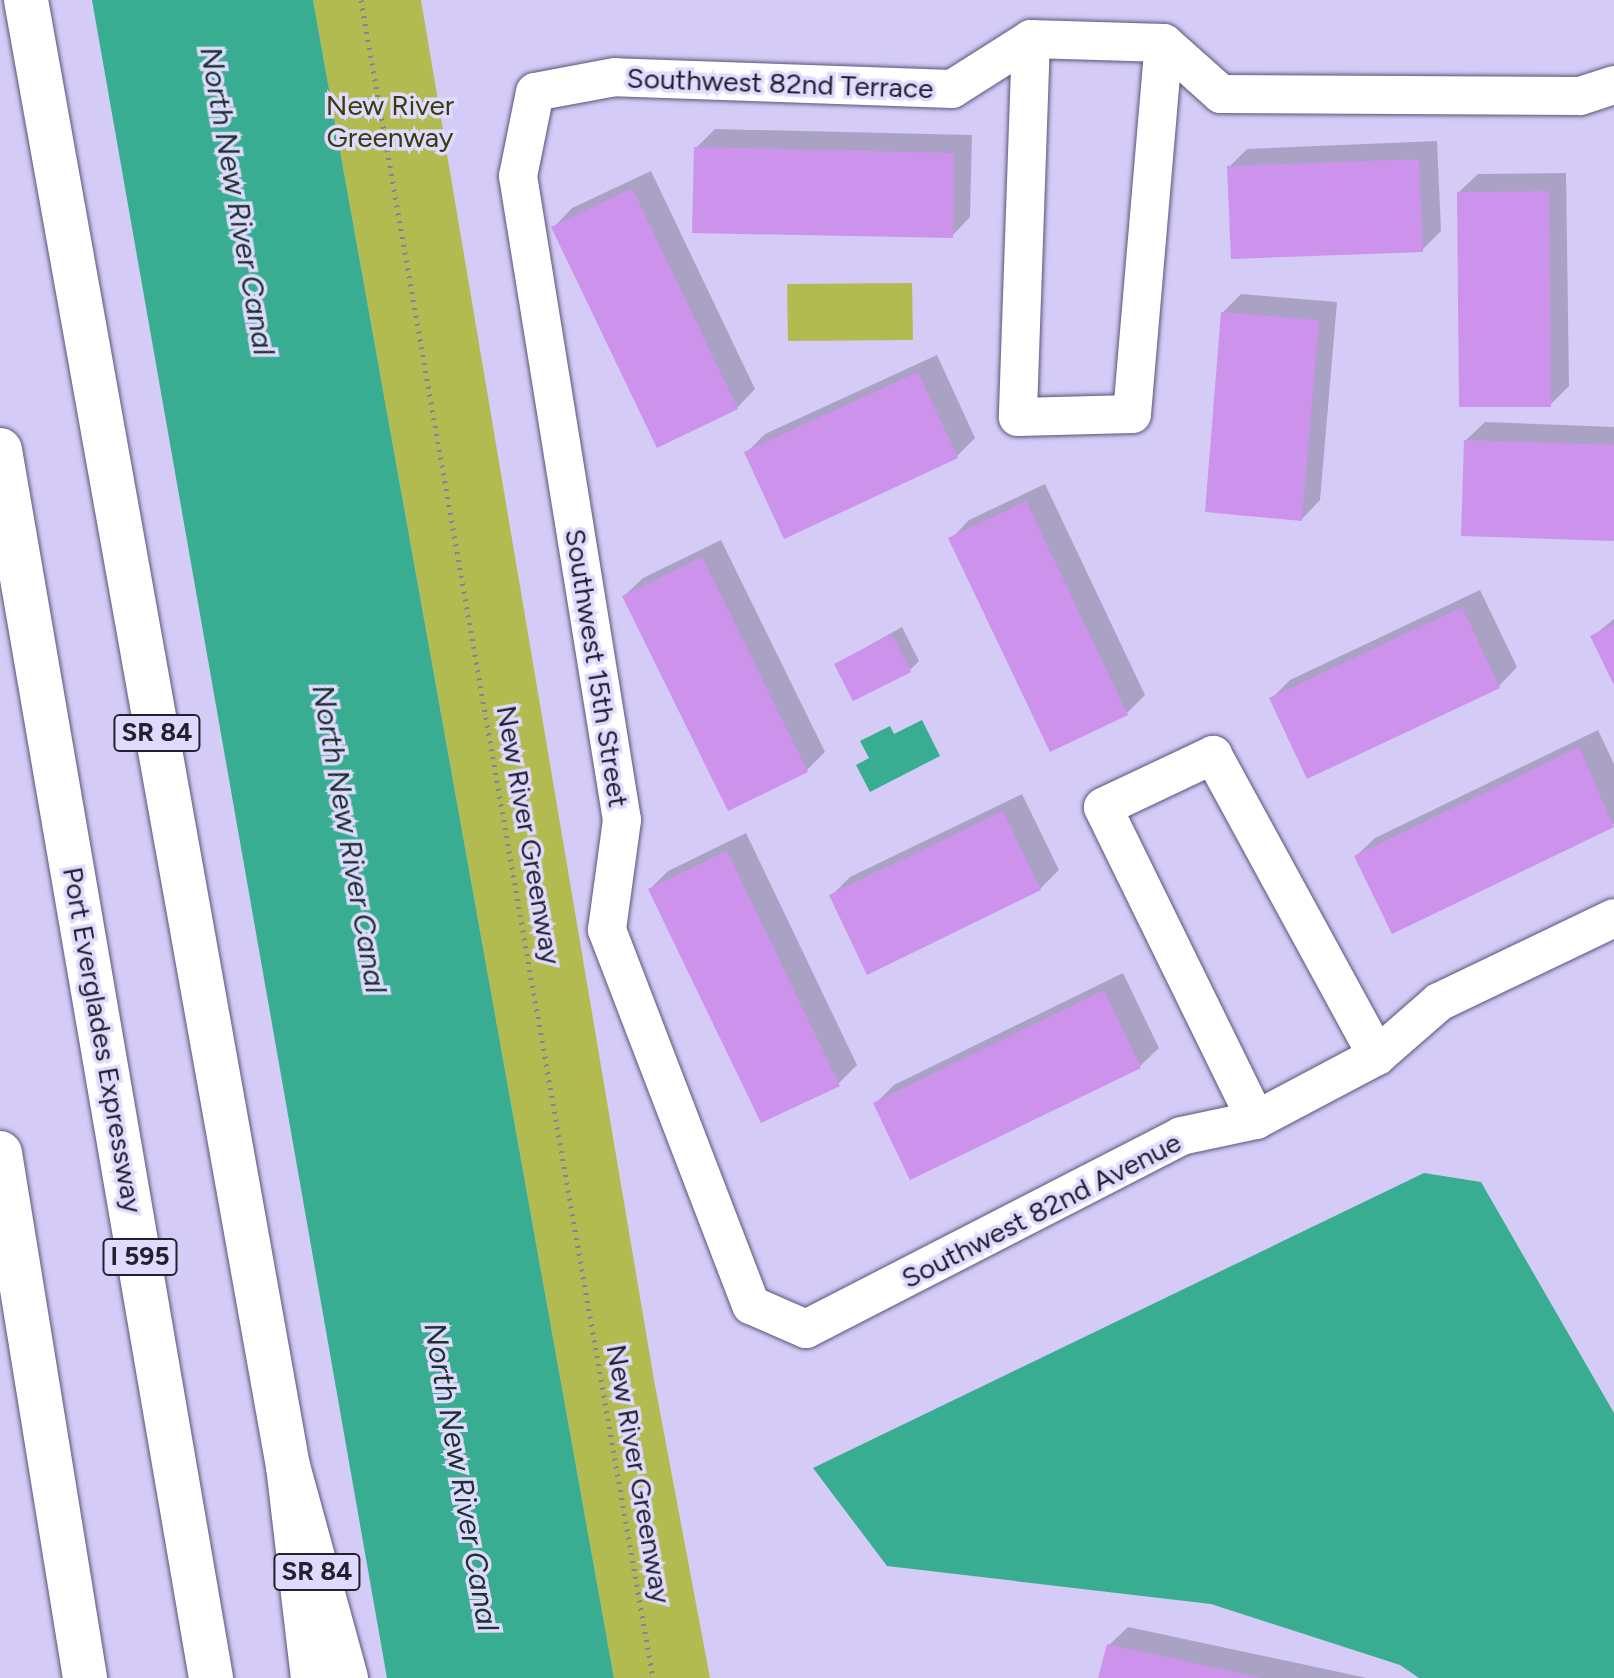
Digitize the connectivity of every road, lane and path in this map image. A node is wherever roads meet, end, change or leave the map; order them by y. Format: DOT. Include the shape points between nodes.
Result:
graph roads {
  1 [pos="26,0"];
  2 [pos="361,0"];
  3 [pos="1031,39"];
  4 [pos="1164,43"];
  5 [pos="1614,85"];
  6 [pos="535,92"];
  7 [pos="0,450"];
  8 [pos="1614,918"];
  9 [pos="1377,1056"];
  10 [pos="1256,1120"];
  11 [pos="0,1153"];
  12 [pos="806,1329"];
  13 [pos="288,1466"];
  14 [pos="85,1678"];
  15 [pos="211,1678"];
  16 [pos="313,1678"];
  17 [pos="346,1678"];
  18 [pos="653,1678"];
  1 -- 13 [label="main road, SR 84"];
  2 -- 18 [label="path, New River Greenway"];
  3 -- 4 [label="street"];
  3 -- 4 [label="street" via="1018,417 1132,414"];
  3 -- 6 [label="street, Southwest 82nd Terrace" via="952,89 615,77"];
  4 -- 5 [label="street" via="1221,94 1580,96"];
  6 -- 12 [label="street, Southwest 15th Street" via="518,176 622,820 607,930 751,1305"];
  7 -- 15 [label="main road, Port Everglades Expressway / I 595"];
  8 -- 9 [label="street, Southwest 82nd Avenue" via="1439,1002"];
  9 -- 10 [label="street, Southwest 82nd Avenue"];
  9 -- 10 [label="street" via="1213,755 1103,807"];
  10 -- 12 [label="street, Southwest 82nd Avenue" via="1181,1136"];
  11 -- 14 [label="main road"];
  13 -- 16 [label="main road"];
  13 -- 17 [label="main road, SR 84"];
}
